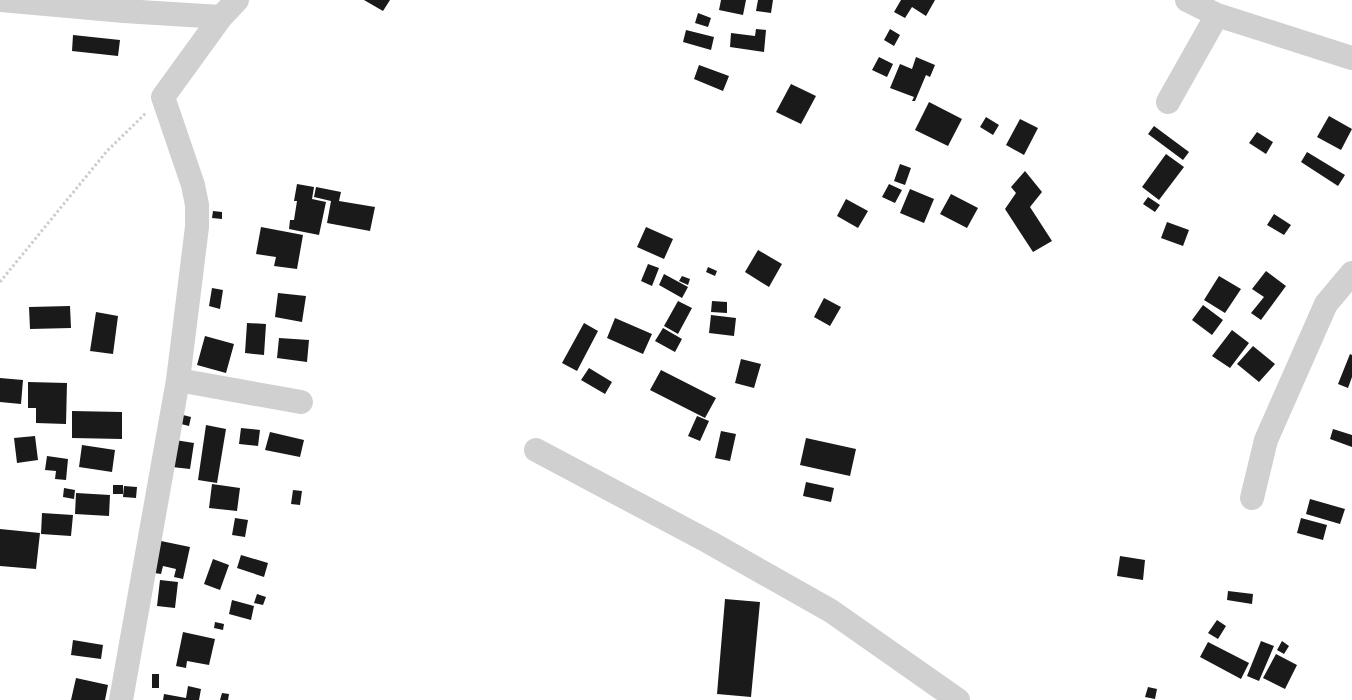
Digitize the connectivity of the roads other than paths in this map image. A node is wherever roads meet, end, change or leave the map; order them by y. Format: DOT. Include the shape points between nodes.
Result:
graph roads {
  1 [pos="0,0"];
  2 [pos="1187,0"];
  3 [pos="229,8"];
  4 [pos="1217,15"];
  5 [pos="1352,58"];
  6 [pos="1168,102"];
  7 [pos="1352,273"];
  8 [pos="178,380"];
  9 [pos="301,402"];
  10 [pos="536,450"];
  11 [pos="1252,498"];
  12 [pos="121,700"];
  13 [pos="958,700"];
  1 -- 3 [label="street" via="124,11"];
  2 -- 4 [label="street"];
  3 -- 8 [label="street" via="162,97 193,184 197,205"];
  4 -- 5 [label="street"];
  4 -- 6 [label="street"];
  7 -- 11 [label="street" via="1326,304 1266,440"];
  8 -- 9 [label="street"];
  8 -- 12 [label="street"];
  10 -- 13 [label="street" via="831,611"];
}
